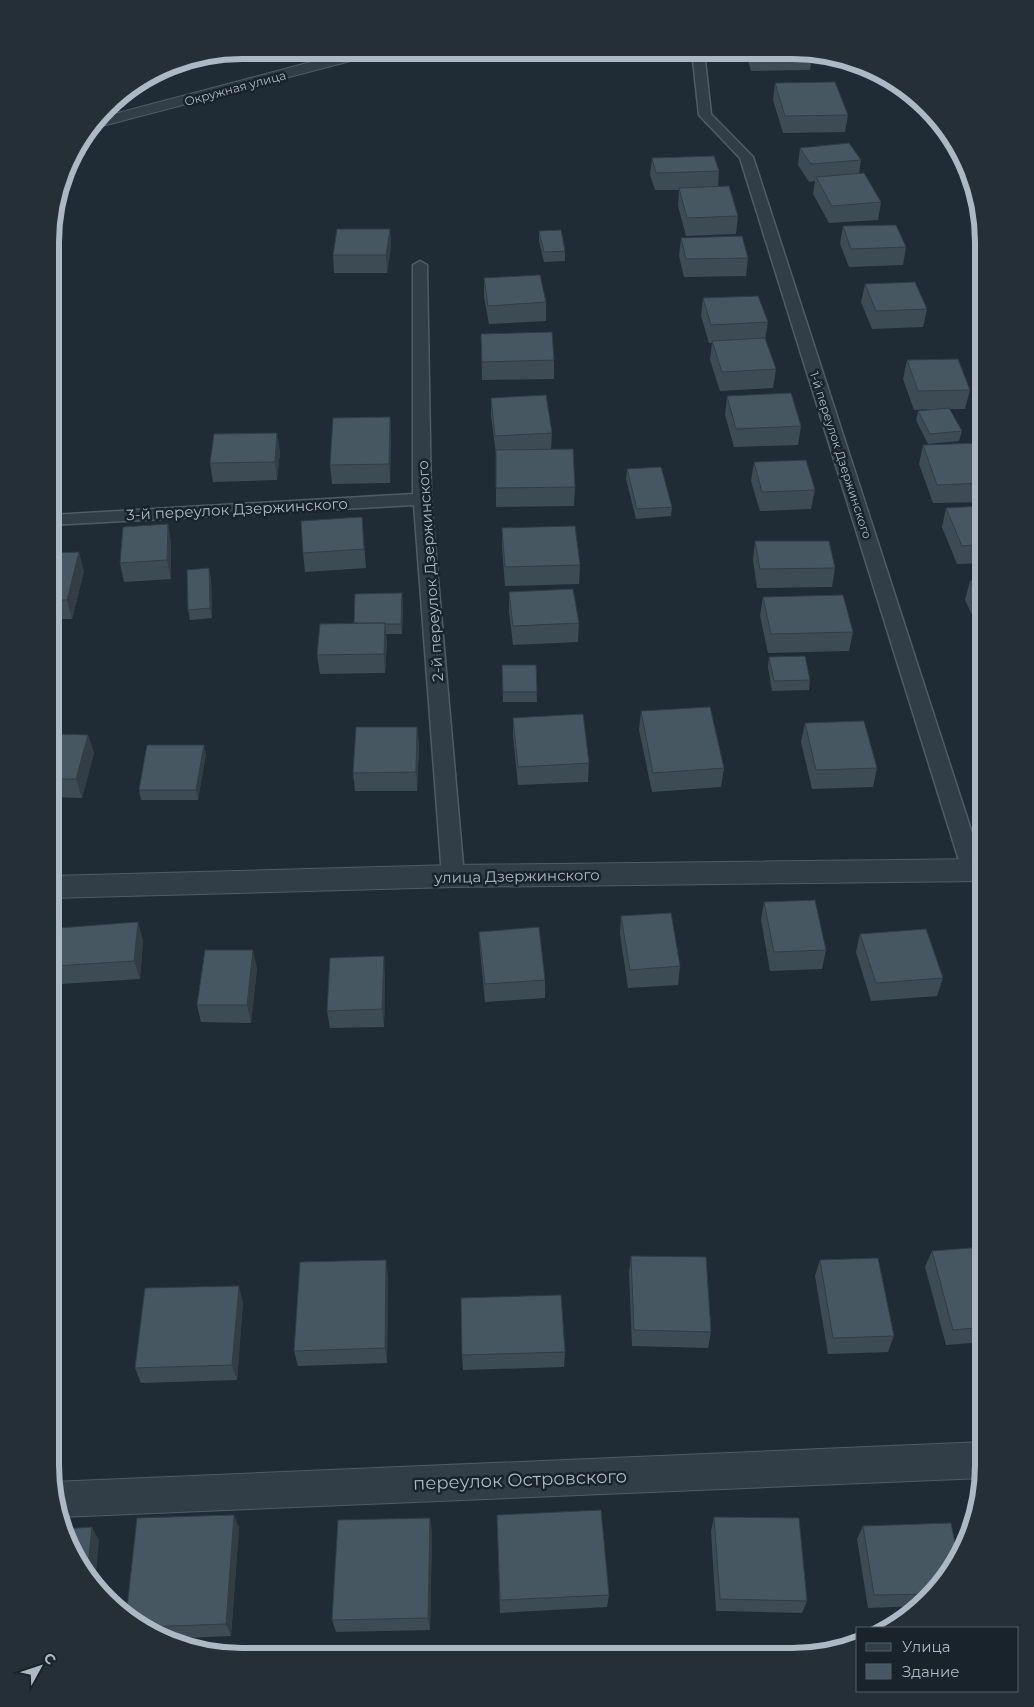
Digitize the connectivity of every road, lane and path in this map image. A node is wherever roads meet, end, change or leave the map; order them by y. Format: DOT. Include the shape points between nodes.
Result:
graph roads {
  1 [pos="341,59"];
  2 [pos="699,59"];
  3 [pos="103,123"];
  4 [pos="420,265"];
  5 [pos="422,499"];
  6 [pos="59,520"];
  7 [pos="975,861"];
  8 [pos="975,870"];
  9 [pos="453,876"];
  10 [pos="59,887"];
  11 [pos="975,1460"];
  12 [pos="62,1500"];
  1 -- 3 [label="street, Окружная улица"];
  2 -- 7 [label="lane, 1-й переулок Дзержинского" via="705,115 746,157"];
  4 -- 5 [label="lane, 2-й переулок Дзержинского"];
  5 -- 6 [label="lane, 3-й переулок Дзержинского"];
  5 -- 9 [label="lane, 2-й переулок Дзержинского"];
  8 -- 9 [label="street, улица Дзержинского"];
  9 -- 10 [label="street, улица Дзержинского"];
  11 -- 12 [label="street, переулок Островского"];
}
